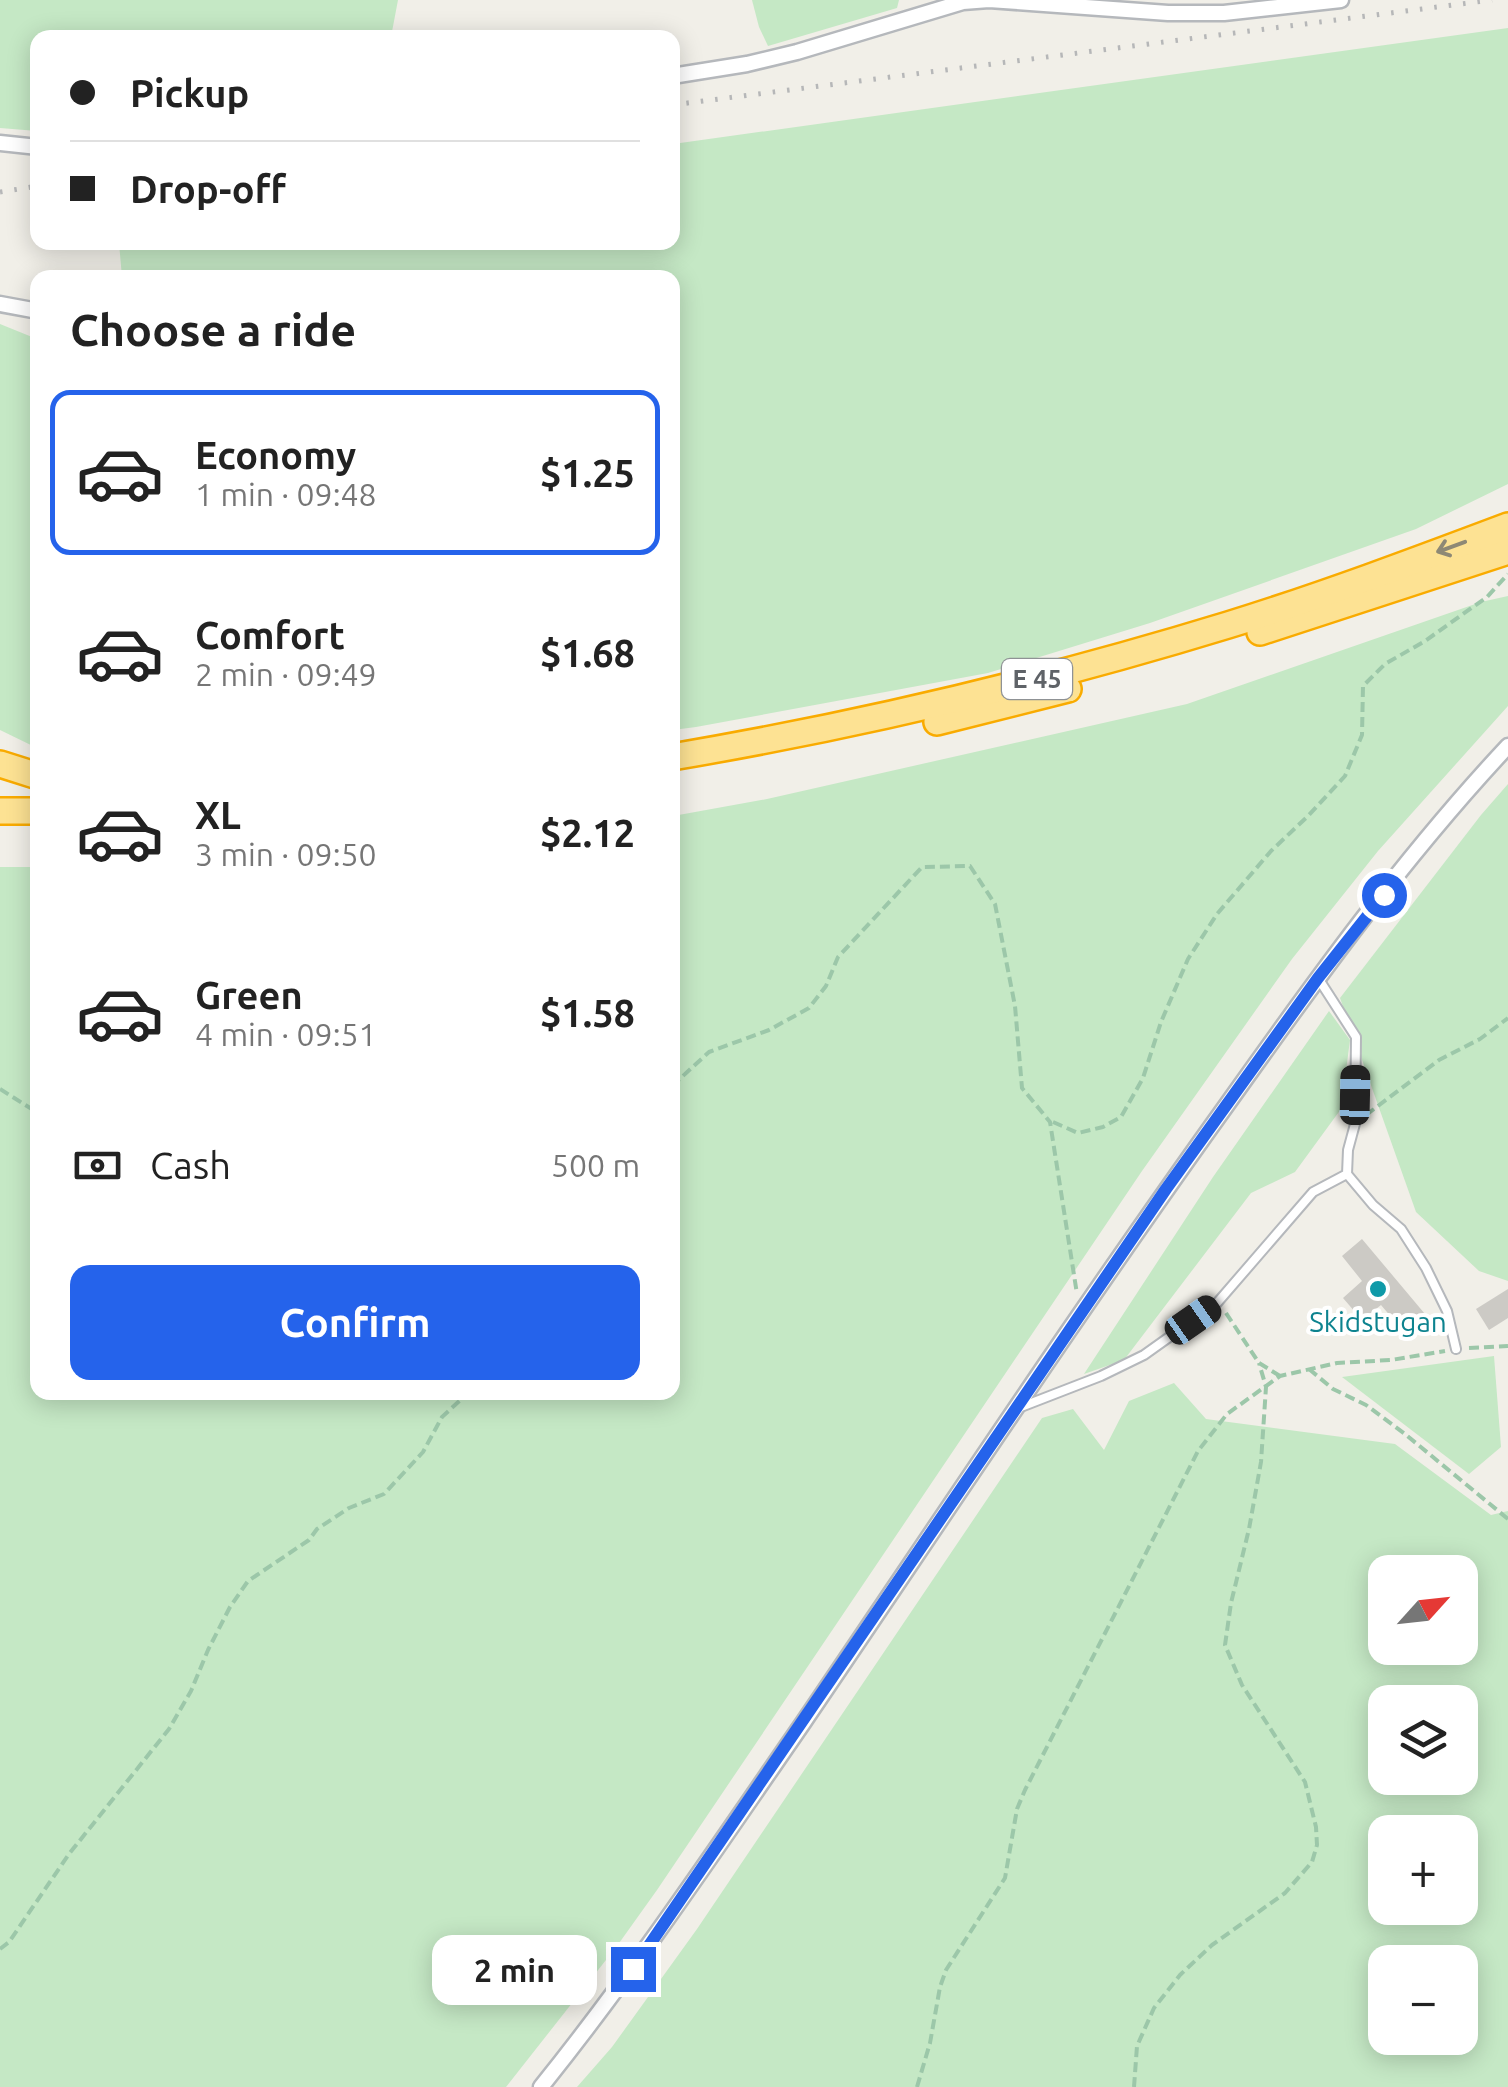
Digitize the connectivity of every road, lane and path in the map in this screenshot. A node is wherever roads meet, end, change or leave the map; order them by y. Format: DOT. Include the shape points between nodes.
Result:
graph roads {
  1 [pos="1341,0"];
  2 [pos="680,75"];
  3 [pos="0,142"];
  4 [pos="30,146"];
  5 [pos="0,304"];
  6 [pos="30,310"];
  7 [pos="1508,526"];
  8 [pos="1508,550"];
  9 [pos="1508,574"];
  10 [pos="1508,746"];
  11 [pos="680,756"];
  12 [pos="0,764"];
  13 [pos="30,773"];
  14 [pos="680,774"];
  15 [pos="30,810"];
  16 [pos="0,812"];
  17 [pos="0,826"];
  18 [pos="30,826"];
  19 [pos="1318,978"];
  20 [pos="1508,1018"];
  21 [pos="680,1079"];
  22 [pos="0,1089"];
  23 [pos="30,1108"];
  24 [pos="1050,1122"];
  25 [pos="1355,1124"];
  26 [pos="1347,1174"];
  27 [pos="1217,1304"];
  28 [pos="1087,1306"];
  29 [pos="1508,1346"];
  30 [pos="1456,1349"];
  31 [pos="1259,1363"];
  32 [pos="1309,1370"];
  33 [pos="1280,1376"];
  34 [pos="1266,1386"];
  35 [pos="460,1400"];
  36 [pos="1017,1408"];
  37 [pos="1508,1519"];
  38 [pos="0,1949"];
  39 [pos="541,2087"];
  40 [pos="917,2087"];
  41 [pos="1134,2087"];
  1 -- 2 [label="street" via="1224,13 963,2 797,52"];
  3 -- 4 [label="street"];
  5 -- 6 [label="street"];
  7 -- 11 [label="highway, E 45, one-way" via="1104,662 906,712"];
  8 -- 14 [label="highway, E 45" via="1236,640 1013,704"];
  9 -- 24 [label="path" via="1487,597 1385,664 1363,686 1362,735 1345,776 1217,914 1188,960 1121,1117 1078,1133"];
  10 -- 19 [label="street"];
  12 -- 13 [label="highway"];
  15 -- 16 [label="highway"];
  17 -- 18 [label="highway"];
  19 -- 25 [label="lane" via="1356,1037"];
  19 -- 28 [label="street"];
  20 -- 25 [label="path"];
  21 -- 24 [label="path" via="709,1052 809,1008 838,957 922,867 970,866 995,904 1022,1088"];
  22 -- 23 [label="path"];
  24 -- 28 [label="path" via="1076,1292"];
  25 -- 26 [label="lane"];
  26 -- 27 [label="lane" via="1313,1192"];
  26 -- 30 [label="lane" via="1401,1229 1426,1268 1448,1310"];
  27 -- 31 [label="path"];
  27 -- 36 [label="lane" via="1144,1355"];
  28 -- 36 [label="street"];
  29 -- 30 [label="path"];
  30 -- 32 [label="path"];
  31 -- 33 [label="path"];
  31 -- 34 [label="path"];
  32 -- 33 [label="path"];
  32 -- 37 [label="path" via="1406,1434"];
  33 -- 34 [label="path"];
  34 -- 40 [label="path" via="1227,1414 1198,1451 1025,1790 1005,1878 946,1970"];
  34 -- 41 [label="path" via="1261,1462 1225,1645 1242,1685 1305,1782 1317,1845 1312,1862 1285,1893 1212,1944 1154,2008 1137,2046"];
  35 -- 38 [label="path" via="384,1494 317,1528 248,1581 169,1729"];
  36 -- 39 [label="street" via="674,1912"];
}
